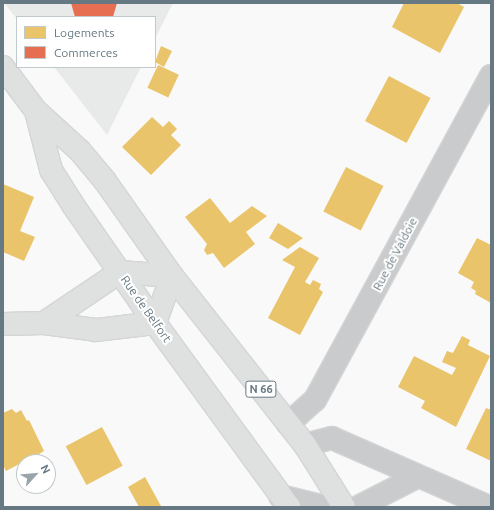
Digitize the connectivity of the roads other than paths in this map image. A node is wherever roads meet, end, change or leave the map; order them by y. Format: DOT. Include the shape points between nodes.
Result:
graph roads {
  1 [pos="3,67"];
  2 [pos="491,76"];
  3 [pos="36,111"];
  4 [pos="120,272"];
  5 [pos="172,276"];
  6 [pos="155,322"];
  7 [pos="44,323"];
  8 [pos="3,324"];
  9 [pos="288,424"];
  10 [pos="306,445"];
  11 [pos="417,477"];
  12 [pos="285,501"];
  13 [pos="325,507"];
  14 [pos="344,507"];
  15 [pos="358,507"];
  16 [pos="489,507"];
  1 -- 3 [label="main road, Rue de Belfort / N 66"];
  2 -- 9 [label="street, Rue de Valdoie" via="315,400"];
  3 -- 4 [label="main road, Rue de Belfort / N 66" via="52,170"];
  3 -- 5 [label="main road, Rue de Belfort / N 66" via="80,151 105,181"];
  4 -- 5 [label="main road"];
  4 -- 6 [label="main road, Rue de Belfort / N 66"];
  4 -- 7 [label="main road"];
  5 -- 6 [label="main road"];
  5 -- 9 [label="main road, Rue de Belfort / N 66"];
  6 -- 7 [label="main road" via="96,330"];
  6 -- 12 [label="main road, Rue de Belfort / N 66"];
  7 -- 8 [label="main road"];
  9 -- 10 [label="main road, Rue de Belfort / N 66"];
  10 -- 11 [label="street" via="332,438"];
  10 -- 14 [label="main road, Rue de Belfort / N 66"];
  11 -- 15 [label="street"];
  11 -- 16 [label="street"];
  12 -- 13 [label="street"];
}
